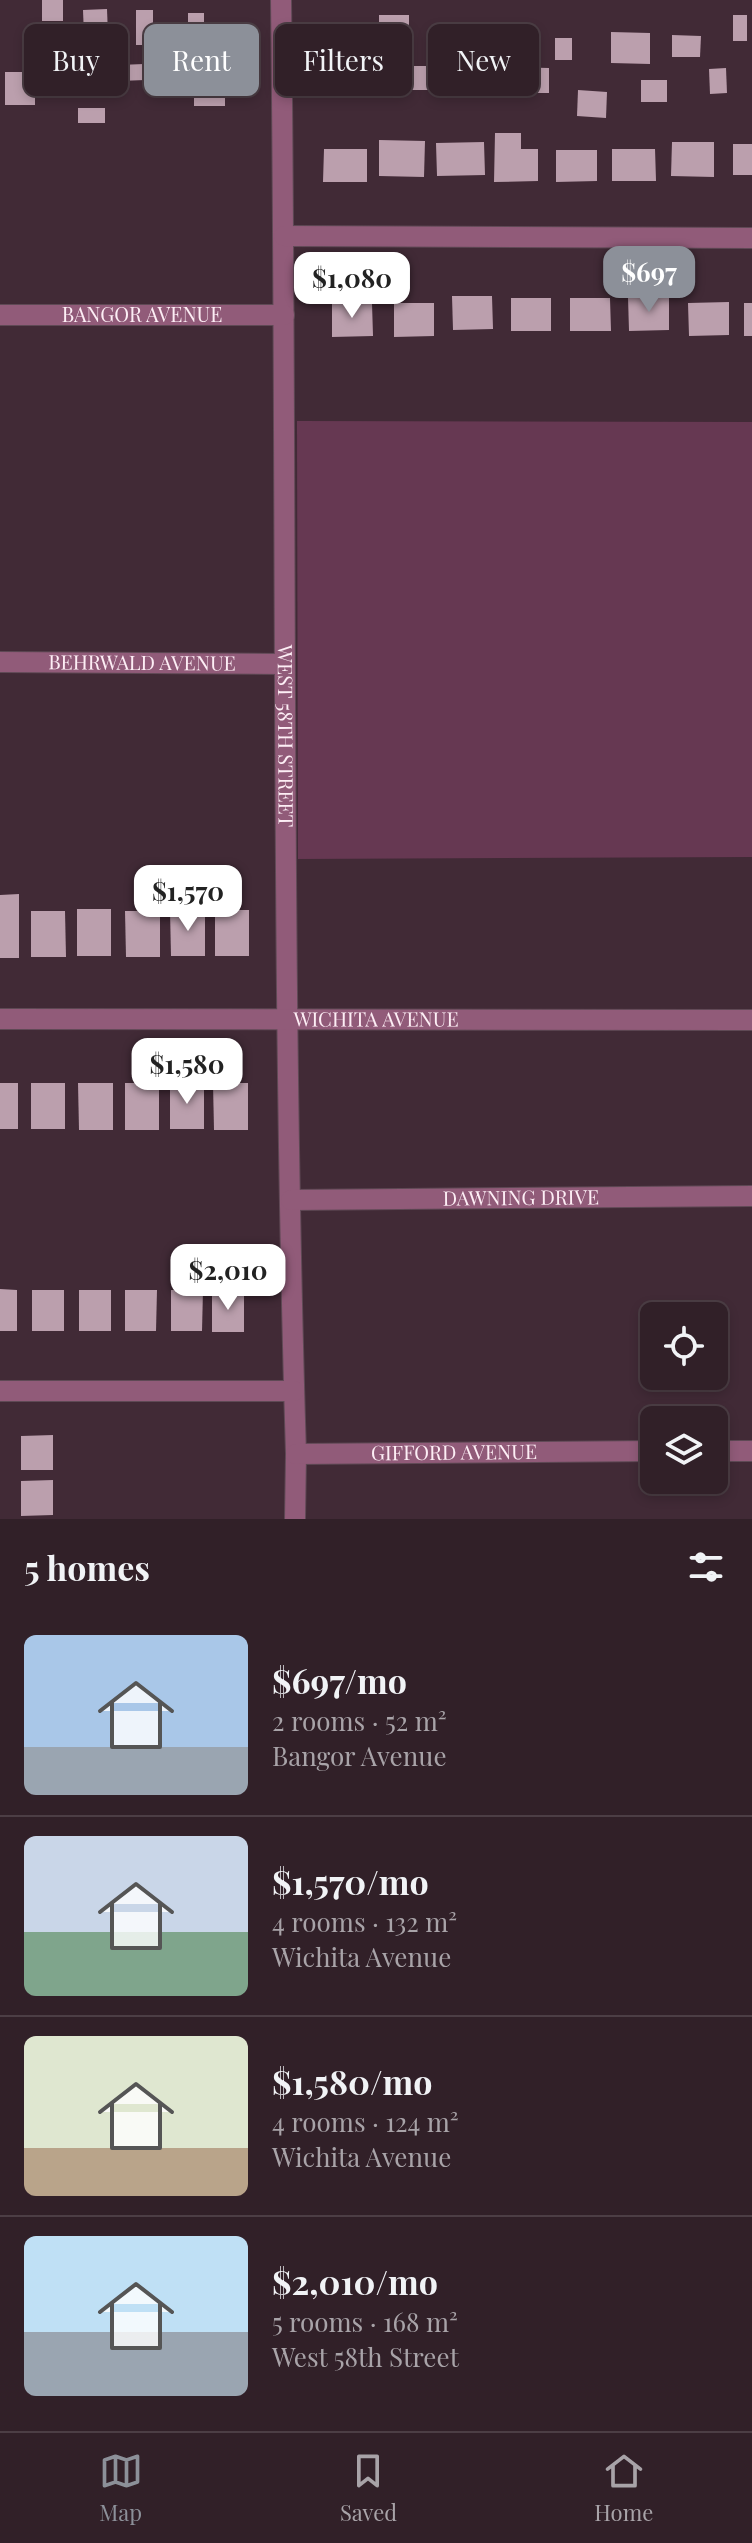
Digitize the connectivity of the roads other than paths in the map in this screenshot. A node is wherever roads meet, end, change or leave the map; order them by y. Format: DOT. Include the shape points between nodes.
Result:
graph roads {
  1 [pos="281,0"];
  2 [pos="284,236"];
  3 [pos="752,238"];
  4 [pos="0,315"];
  5 [pos="284,315"];
  6 [pos="0,662"];
  7 [pos="284,664"];
  8 [pos="0,1019"];
  9 [pos="289,1020"];
  10 [pos="752,1020"];
  11 [pos="752,1196"];
  12 [pos="291,1200"];
  13 [pos="0,1391"];
  14 [pos="294,1391"];
  15 [pos="640,1451"];
  16 [pos="728,1451"];
  17 [pos="752,1451"];
  18 [pos="296,1454"];
  19 [pos="295,1519"];
  1 -- 2 [label="street, WEST 58TH STREET"];
  2 -- 3 [label="street"];
  2 -- 5 [label="street, WEST 58TH STREET"];
  4 -- 5 [label="street, BANGOR AVENUE"];
  5 -- 7 [label="street, WEST 58TH STREET"];
  6 -- 7 [label="street, BEHRWALD AVENUE"];
  7 -- 9 [label="street, WEST 58TH STREET"];
  8 -- 9 [label="street, WICHITA AVENUE"];
  9 -- 10 [label="street, WICHITA AVENUE"];
  9 -- 12 [label="street, WEST 58TH STREET"];
  11 -- 12 [label="street, DAWNING DRIVE"];
  12 -- 14 [label="street, WEST 58TH STREET"];
  13 -- 14 [label="street"];
  14 -- 18 [label="street, WEST 58TH STREET"];
  15 -- 18 [label="street, GIFFORD AVENUE"];
  16 -- 17 [label="street"];
  18 -- 19 [label="street, WEST 58TH STREET"];
}
